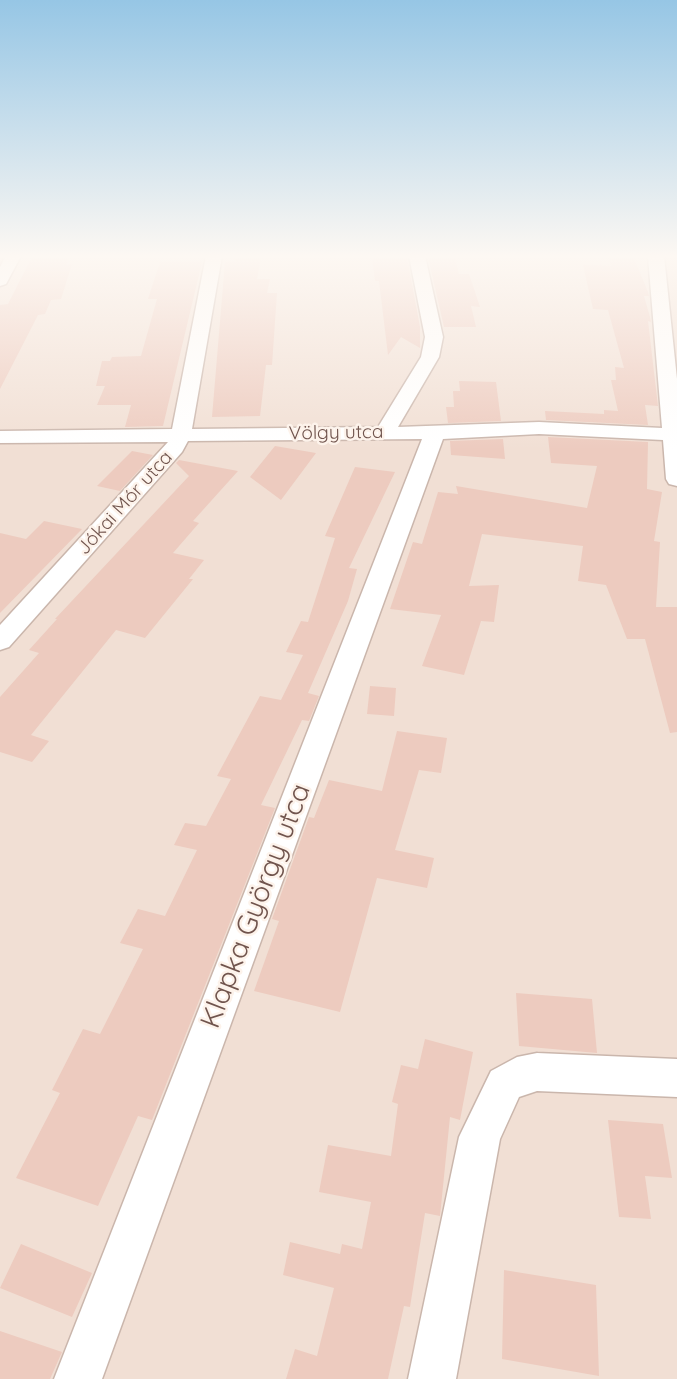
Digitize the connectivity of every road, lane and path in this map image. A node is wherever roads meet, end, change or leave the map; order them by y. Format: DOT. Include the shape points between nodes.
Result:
graph roads {
  1 [pos="202,320"];
  2 [pos="430,320"];
  3 [pos="661,320"];
  4 [pos="385,432"];
  5 [pos="435,433"];
  6 [pos="181,435"];
  7 [pos="671,435"];
  8 [pos="0,437"];
  9 [pos="677,479"];
  10 [pos="0,641"];
  11 [pos="677,1078"];
  12 [pos="78,1379"];
  13 [pos="432,1379"];
  1 -- 6 [label="street, Jókai Mór utca"];
  2 -- 4 [label="street" via="434,337 429,357"];
  3 -- 7 [label="street"];
  4 -- 5 [label="street, Völgy utca"];
  4 -- 6 [label="street, Völgy utca"];
  5 -- 7 [label="street, Völgy utca" via="538,428"];
  5 -- 12 [label="street, Klapka György utca"];
  6 -- 8 [label="street, Völgy utca"];
  6 -- 10 [label="street, Jókai Mór utca" via="162,465"];
  7 -- 9 [label="street"];
  11 -- 13 [label="street" via="537,1072 505,1084 480,1137"];
}
